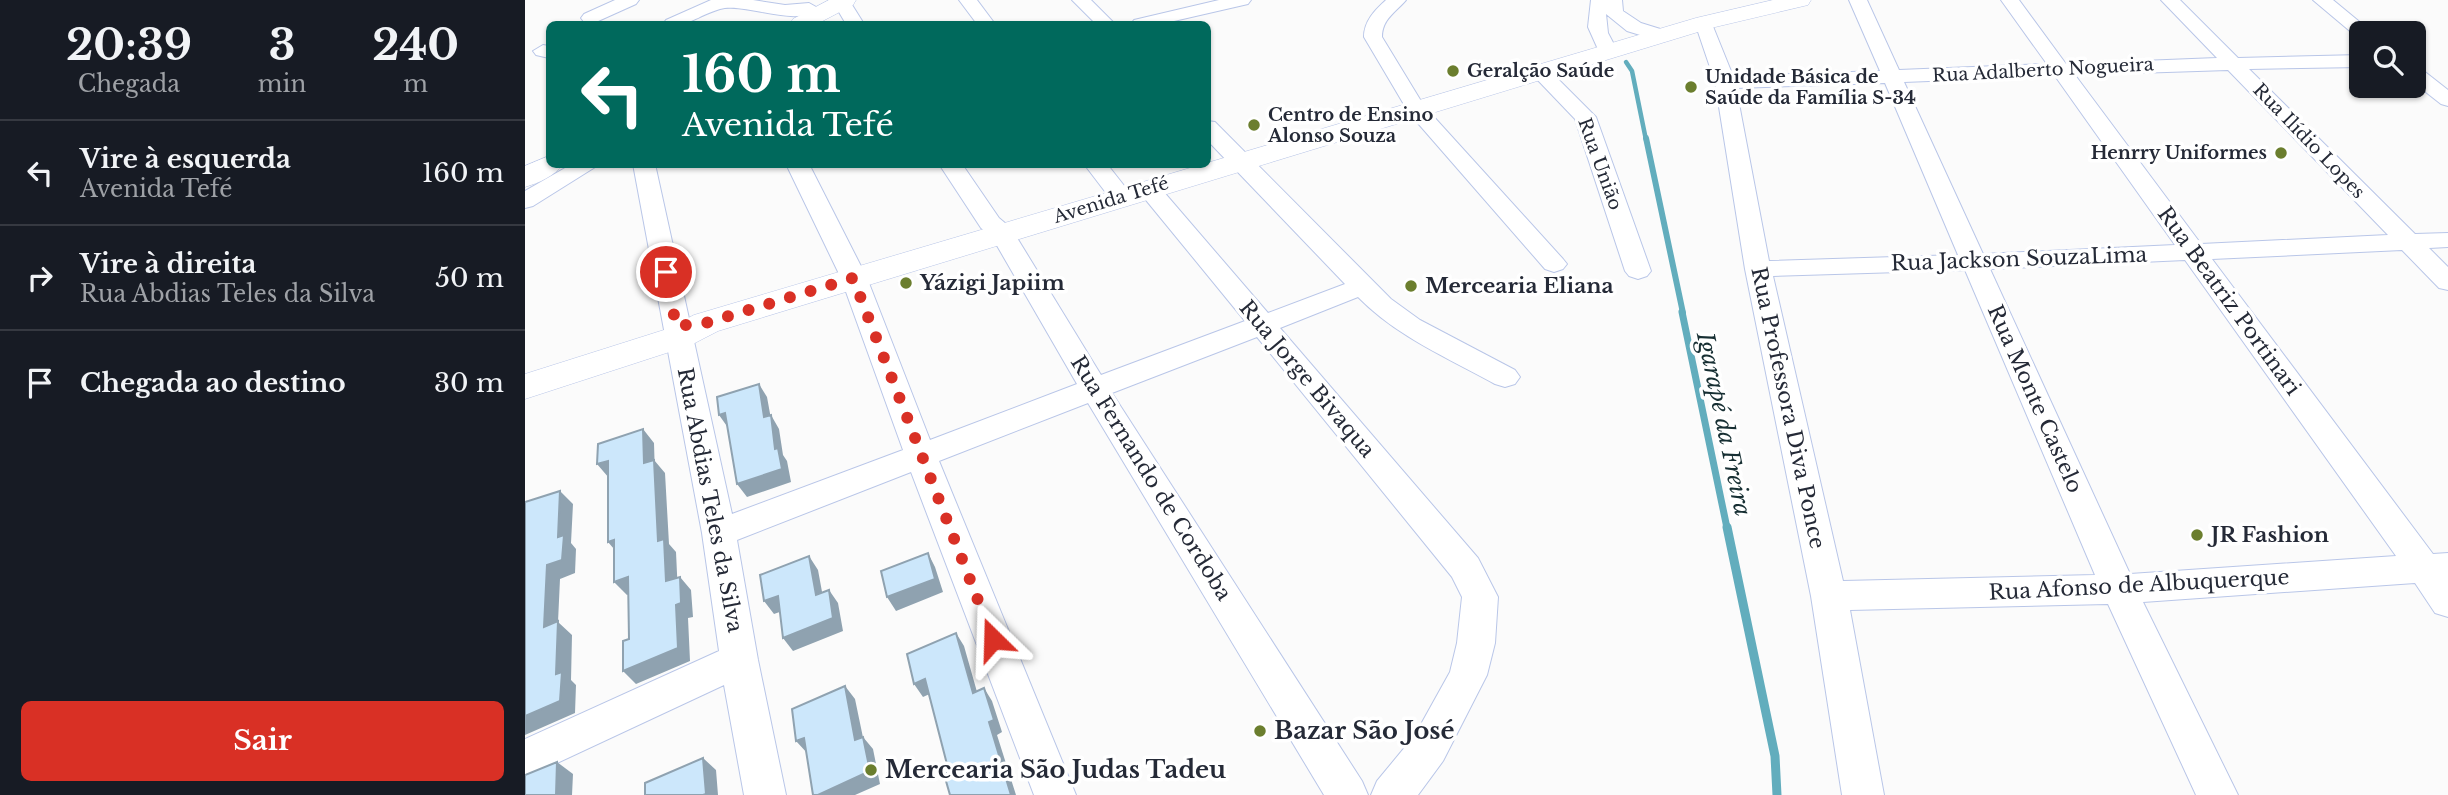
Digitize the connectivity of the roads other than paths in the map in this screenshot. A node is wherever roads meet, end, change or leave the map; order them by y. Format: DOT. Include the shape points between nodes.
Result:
graph roads {
  1 [pos="630,0"];
  2 [pos="968,0"];
  3 [pos="1081,0"];
  4 [pos="1242,0"];
  5 [pos="1397,0"];
  6 [pos="1600,0"];
  7 [pos="1613,0"];
  8 [pos="1800,0"];
  9 [pos="1858,0"];
  10 [pos="2010,0"];
  11 [pos="2170,0"];
  12 [pos="2322,0"];
  13 [pos="1204,4"];
  14 [pos="834,13"];
  15 [pos="590,18"];
  16 [pos="679,21"];
  17 [pos="794,21"];
  18 [pos="984,21"];
  19 [pos="1103,21"];
  20 [pos="1150,21"];
  21 [pos="2349,21"];
  22 [pos="1704,23"];
  23 [pos="1663,36"];
  24 [pos="1608,52"];
  25 [pos="2349,61"];
  26 [pos="2232,62"];
  27 [pos="2060,68"];
  28 [pos="1540,72"];
  29 [pos="1891,78"];
  30 [pos="2426,81"];
  31 [pos="1725,82"];
  32 [pos="2446,96"];
  33 [pos="1416,109"];
  34 [pos="1211,131"];
  35 [pos="546,152"];
  36 [pos="1243,162"];
  37 [pos="525,164"];
  38 [pos="546,166"];
  39 [pos="582,168"];
  40 [pos="645,168"];
  41 [pos="799,168"];
  42 [pos="953,168"];
  43 [pos="1101,168"];
  44 [pos="525,178"];
  45 [pos="1135,193"];
  46 [pos="525,201"];
  47 [pos="1002,233"];
  48 [pos="2448,240"];
  49 [pos="2406,241"];
  50 [pos="2194,252"];
  51 [pos="1975,262"];
  52 [pos="1554,264"];
  53 [pos="1758,268"];
  54 [pos="1638,271"];
  55 [pos="853,278"];
  56 [pos="2448,282"];
  57 [pos="1363,286"];
  58 [pos="1260,324"];
  59 [pos="687,329"];
  60 [pos="525,371"];
  61 [pos="1505,377"];
  62 [pos="525,387"];
  63 [pos="1094,388"];
  64 [pos="921,457"];
  65 [pos="719,533"];
  66 [pos="2435,567"];
  67 [pos="2119,589"];
  68 [pos="1829,596"];
  69 [pos="2448,603"];
  70 [pos="739,660"];
  71 [pos="525,759"];
  72 [pos="765,795"];
  73 [pos="1055,795"];
  74 [pos="1347,795"];
  75 [pos="1392,795"];
  76 [pos="1863,795"];
  77 [pos="2217,795"];
  1 -- 15 [label="street"];
  2 -- 18 [label="street"];
  3 -- 19 [label="street"];
  4 -- 13 [label="street"];
  5 -- 33 [label="street" via="1375,22 1373,37"];
  6 -- 24 [label="street" via="1597,29"];
  7 -- 23 [label="street" via="1614,13 1622,20"];
  8 -- 22 [label="main road, Avenida Tefé"];
  9 -- 29 [label="street, Rua Monte Castelo"];
  10 -- 27 [label="street, Rua Beatriz Portinari"];
  11 -- 26 [label="street, Rua Ilídio Lopes"];
  12 -- 21 [label="street"];
  13 -- 20 [label="street"];
  14 -- 16 [label="street" via="730,2"];
  14 -- 17 [label="main road"];
  22 -- 23 [label="main road, Avenida Tefé"];
  22 -- 31 [label="street, Rua Professora Diva Ponce"];
  23 -- 24 [label="main road, Avenida Tefé"];
  24 -- 28 [label="main road, Avenida Tefé"];
  25 -- 26 [label="street, Rua Adalberto Nogueira"];
  26 -- 27 [label="street, Rua Adalberto Nogueira"];
  26 -- 49 [label="street, Rua Ilídio Lopes"];
  27 -- 29 [label="street, Rua Adalberto Nogueira"];
  27 -- 50 [label="street, Rua Beatriz Portinari"];
  28 -- 33 [label="main road, Avenida Tefé"];
  28 -- 54 [label="street, Rua União" via="1585,117"];
  29 -- 31 [label="street, Rua Adalberto Nogueira"];
  29 -- 51 [label="street, Rua Monte Castelo"];
  30 -- 32 [label="street"];
  31 -- 53 [label="street, Rua Professora Diva Ponce"];
  33 -- 36 [label="main road, Avenida Tefé"];
  33 -- 52 [label="street"];
  34 -- 36 [label="street"];
  35 -- 37 [label="main road"];
  36 -- 45 [label="main road, Avenida Tefé"];
  36 -- 57 [label="street"];
  38 -- 44 [label="main road"];
  39 -- 46 [label="street"];
  40 -- 59 [label="street, Rua Abdias Teles da Silva"];
  41 -- 55 [label="street"];
  42 -- 47 [label="street, Rua Fernando de Cordoba" via="990,223"];
  43 -- 45 [label="street, Rua Jorge Bivaqua"];
  45 -- 47 [label="main road, Avenida Tefé"];
  45 -- 58 [label="street, Rua Jorge Bivaqua"];
  47 -- 55 [label="main road, Avenida Tefé"];
  47 -- 63 [label="street, Rua Fernando de Cordoba"];
  48 -- 49 [label="street, Rua Jackson SouzaLima"];
  49 -- 50 [label="street, Rua Jackson SouzaLima"];
  49 -- 56 [label="street, Rua Ilídio Lopes"];
  50 -- 51 [label="street, Rua Jackson SouzaLima"];
  50 -- 66 [label="street, Rua Beatriz Portinari"];
  51 -- 53 [label="street, Rua Jackson SouzaLima"];
  51 -- 67 [label="street, Rua Monte Castelo"];
  53 -- 68 [label="street, Rua Professora Diva Ponce"];
  55 -- 59 [label="main road, Avenida Tefé"];
  55 -- 64 [label="street"];
  57 -- 58 [label="street"];
  57 -- 61 [label="street" via="1410,326"];
  58 -- 63 [label="street"];
  58 -- 75 [label="street, Rua Jorge Bivaqua" via="1466,568 1480,597 1468,675 1429,748"];
  59 -- 60 [label="main road, Avenida Tefé"];
  59 -- 62 [label="main road, Avenida Tefé"];
  59 -- 65 [label="street, Rua Abdias Teles da Silva"];
  63 -- 64 [label="street"];
  63 -- 74 [label="street, Rua Fernando de Cordoba"];
  64 -- 65 [label="street"];
  64 -- 73 [label="street"];
  65 -- 70 [label="street, Rua Abdias Teles da Silva"];
  66 -- 67 [label="street, Rua Afonso de Albuquerque"];
  66 -- 69 [label="street, Rua Beatriz Portinari"];
  67 -- 68 [label="street, Rua Afonso de Albuquerque"];
  67 -- 77 [label="street, Rua Monte Castelo"];
  68 -- 76 [label="street, Rua Professora Diva Ponce"];
  70 -- 71 [label="street"];
  70 -- 72 [label="street, Rua Abdias Teles da Silva"];
}
